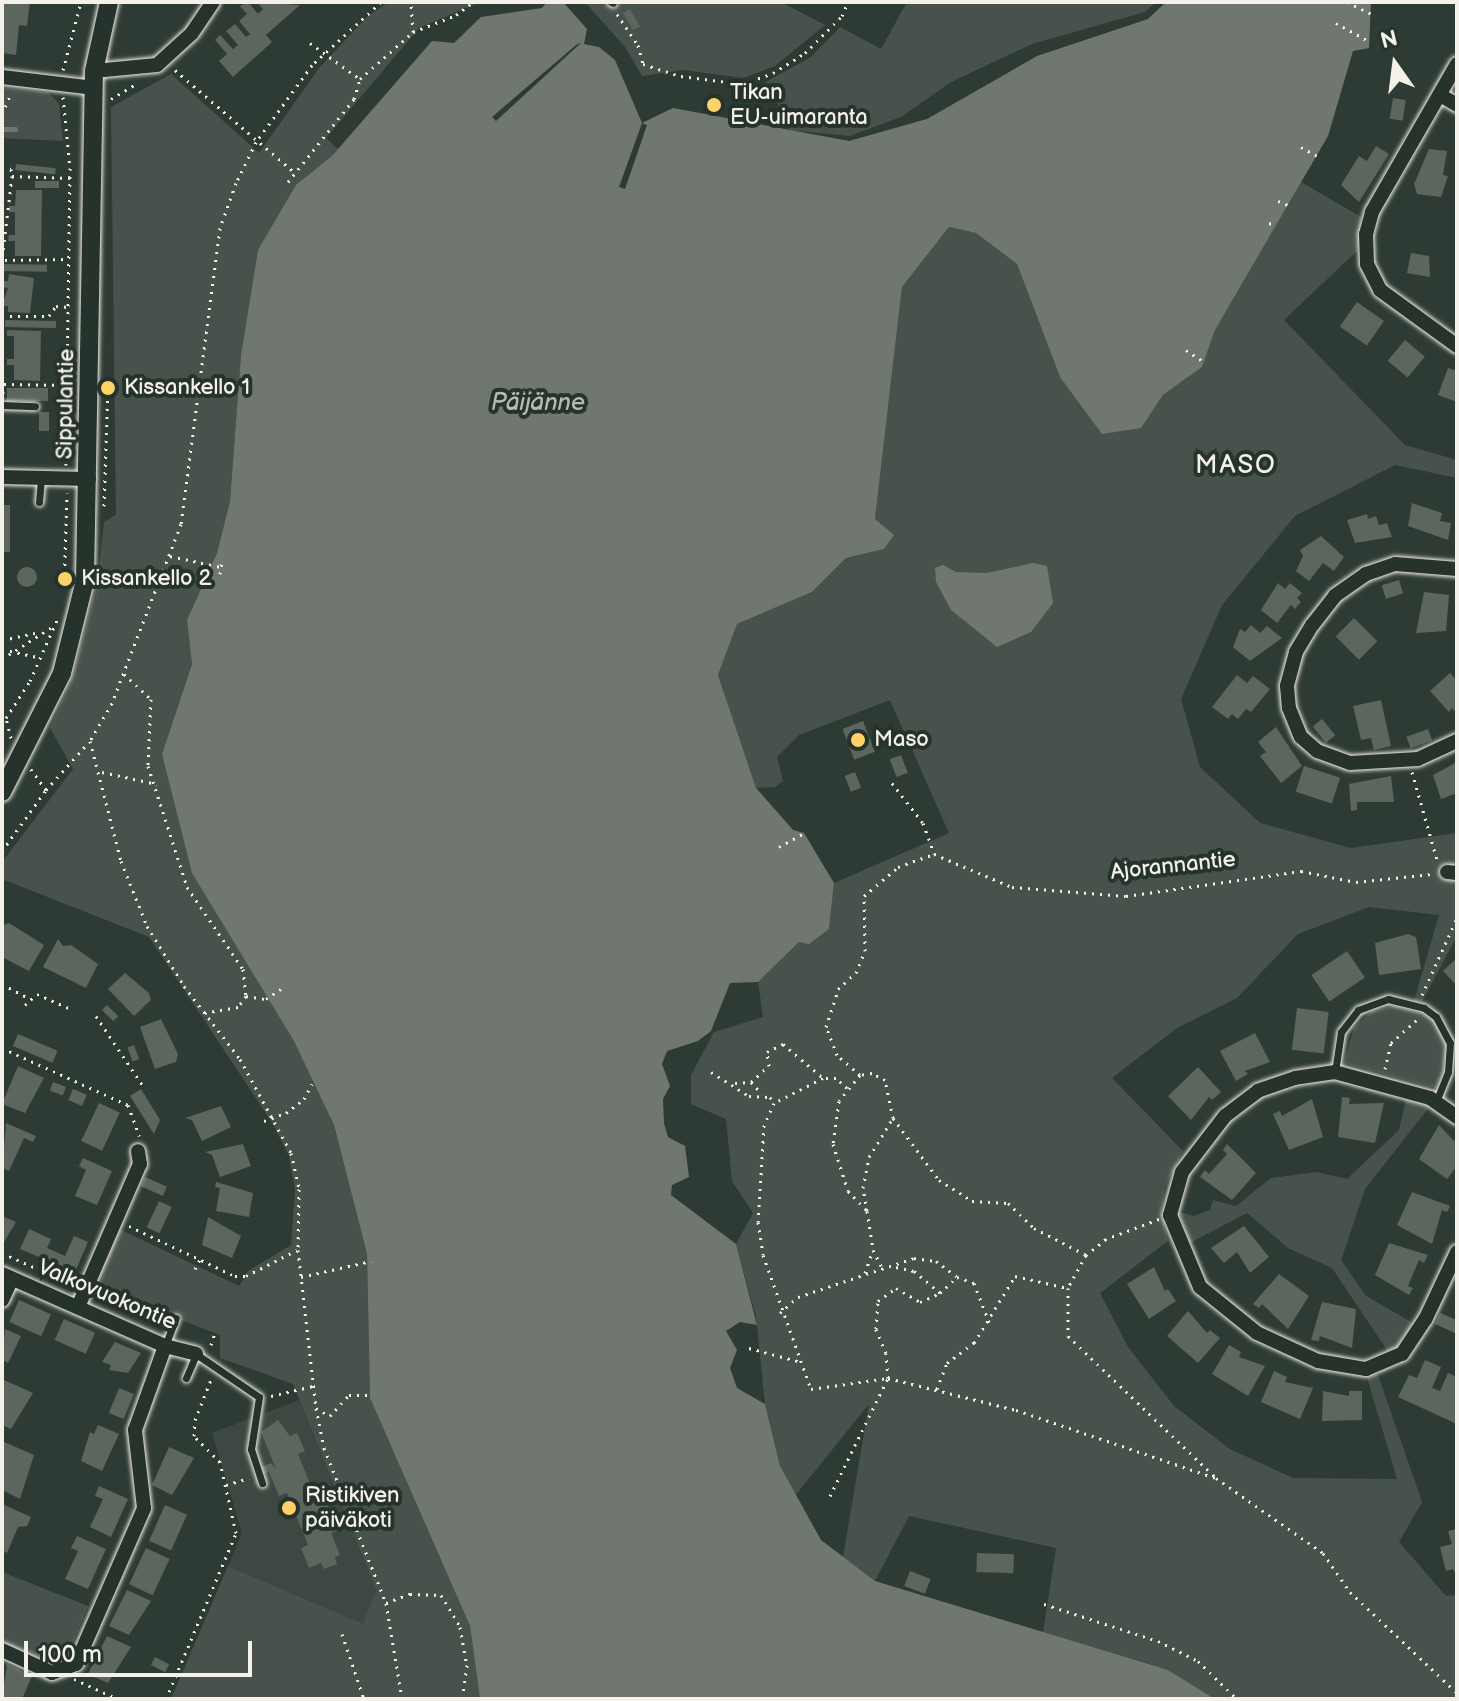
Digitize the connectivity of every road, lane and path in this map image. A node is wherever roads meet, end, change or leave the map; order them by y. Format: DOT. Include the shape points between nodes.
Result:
graph roads {
  1 [pos="81,2"];
  2 [pos="109,2"];
  3 [pos="213,2"];
  4 [pos="381,2"];
  5 [pos="411,2"];
  6 [pos="473,2"];
  7 [pos="848,2"];
  8 [pos="1347,2"];
  9 [pos="612,3"];
  10 [pos="1372,14"];
  11 [pos="1336,23"];
  12 [pos="413,32"];
  13 [pos="1370,42"];
  14 [pos="310,43"];
  15 [pos="321,53"];
  16 [pos="1457,64"];
  17 [pos="165,73"];
  18 [pos="9,78"];
  19 [pos="360,79"];
  20 [pos="145,81"];
  21 [pos="62,84"];
  22 [pos="94,88"];
  23 [pos="1440,95"];
  24 [pos="1457,105"];
  25 [pos="65,107"];
  26 [pos="2,114"];
  27 [pos="256,142"];
  28 [pos="1301,147"];
  29 [pos="1317,156"];
  30 [pos="2,167"];
  31 [pos="294,172"];
  32 [pos="12,176"];
  33 [pos="70,178"];
  34 [pos="288,182"];
  35 [pos="1278,201"];
  36 [pos="1288,205"];
  37 [pos="1269,223"];
  38 [pos="1276,225"];
  39 [pos="69,259"];
  40 [pos="3,260"];
  41 [pos="69,307"];
  42 [pos="2,316"];
  43 [pos="1457,346"];
  44 [pos="1186,350"];
  45 [pos="2,352"];
  46 [pos="1204,362"];
  47 [pos="4,384"];
  48 [pos="68,385"];
  49 [pos="2,398"];
  50 [pos="2,405"];
  51 [pos="35,406"];
  52 [pos="2,477"];
  53 [pos="89,479"];
  54 [pos="41,480"];
  55 [pos="66,480"];
  56 [pos="39,502"];
  57 [pos="169,556"];
  58 [pos="1457,569"];
  59 [pos="220,574"];
  60 [pos="63,599"];
  61 [pos="59,612"];
  62 [pos="55,625"];
  63 [pos="41,632"];
  64 [pos="2,640"];
  65 [pos="2,649"];
  66 [pos="9,652"];
  67 [pos="2,659"];
  68 [pos="41,659"];
  69 [pos="124,674"];
  70 [pos="90,741"];
  71 [pos="1457,741"];
  72 [pos="13,742"];
  73 [pos="1410,760"];
  74 [pos="29,765"];
  75 [pos="101,772"];
  76 [pos="892,783"];
  77 [pos="157,784"];
  78 [pos="46,790"];
  79 [pos="2,792"];
  80 [pos="804,833"];
  81 [pos="779,847"];
  82 [pos="2,851"];
  83 [pos="934,854"];
  84 [pos="1452,872"];
  85 [pos="1457,918"];
  86 [pos="2,984"];
  87 [pos="281,989"];
  88 [pos="246,996"];
  89 [pos="28,998"];
  90 [pos="25,1005"];
  91 [pos="1421,1007"];
  92 [pos="69,1008"];
  93 [pos="204,1013"];
  94 [pos="96,1016"];
  95 [pos="2,1048"];
  96 [pos="711,1072"];
  97 [pos="1335,1072"];
  98 [pos="860,1075"];
  99 [pos="823,1078"];
  100 [pos="751,1082"];
  101 [pos="735,1083"];
  102 [pos="312,1084"];
  103 [pos="1382,1085"];
  104 [pos="143,1086"];
  105 [pos="847,1088"];
  106 [pos="763,1095"];
  107 [pos="1436,1102"];
  108 [pos="774,1103"];
  109 [pos="273,1117"];
  110 [pos="1457,1117"];
  111 [pos="893,1118"];
  112 [pos="264,1121"];
  113 [pos="138,1151"];
  114 [pos="867,1211"];
  115 [pos="1170,1215"];
  116 [pos="115,1219"];
  117 [pos="298,1250"];
  118 [pos="873,1250"];
  119 [pos="1457,1252"];
  120 [pos="2,1253"];
  121 [pos="1086,1255"];
  122 [pos="200,1259"];
  123 [pos="371,1261"];
  124 [pos="881,1266"];
  125 [pos="894,1266"];
  126 [pos="195,1269"];
  127 [pos="865,1275"];
  128 [pos="7,1276"];
  129 [pos="301,1277"];
  130 [pos="957,1277"];
  131 [pos="1068,1288"];
  132 [pos="85,1289"];
  133 [pos="940,1293"];
  134 [pos="2,1300"];
  135 [pos="78,1307"];
  136 [pos="780,1313"];
  137 [pos="176,1318"];
  138 [pos="989,1322"];
  139 [pos="172,1328"];
  140 [pos="215,1333"];
  141 [pos="211,1345"];
  142 [pos="165,1346"];
  143 [pos="197,1346"];
  144 [pos="749,1348"];
  145 [pos="801,1362"];
  146 [pos="212,1367"];
  147 [pos="186,1378"];
  148 [pos="888,1378"];
  149 [pos="313,1386"];
  150 [pos="937,1389"];
  151 [pos="367,1395"];
  152 [pos="259,1397"];
  153 [pos="316,1408"];
  154 [pos="1216,1478"];
  155 [pos="260,1479"];
  156 [pos="226,1485"];
  157 [pos="830,1496"];
  158 [pos="386,1603"];
  159 [pos="1044,1604"];
  160 [pos="342,1634"];
  161 [pos="2,1650"];
  162 [pos="62,1673"];
  163 [pos="1457,1693"];
  164 [pos="118,1699"];
  165 [pos="166,1699"];
  166 [pos="364,1699"];
  167 [pos="402,1699"];
  168 [pos="462,1699"];
  169 [pos="1237,1699"];
  1 -- 21 [label="path"];
  2 -- 22 [label="street, Sippulantie"];
  3 -- 22 [label="street" via="192,33 157,65"];
  4 -- 15 [label="path"];
  5 -- 12 [label="path"];
  6 -- 12 [label="path"];
  7 -- 9 [label="path" via="842,16 805,53 743,84 681,76 643,64 638,45"];
  8 -- 10 [label="path"];
  11 -- 13 [label="path"];
  12 -- 19 [label="path"];
  14 -- 15 [label="path"];
  15 -- 19 [label="path"];
  15 -- 27 [label="path"];
  16 -- 23 [label="street"];
  17 -- 27 [label="path" via="173,69"];
  18 -- 21 [label="street"];
  18 -- 26 [label="path"];
  19 -- 31 [label="path" via="354,99"];
  20 -- 22 [label="path"];
  21 -- 22 [label="street"];
  21 -- 25 [label="path"];
  22 -- 25 [label="path"];
  22 -- 53 [label="street, Sippulantie"];
  23 -- 24 [label="street"];
  23 -- 43 [label="street" via="1372,212 1367,264 1380,290"];
  25 -- 33 [label="path"];
  27 -- 31 [label="path"];
  27 -- 57 [label="path" via="220,228 187,490"];
  28 -- 29 [label="path"];
  30 -- 32 [label="path" via="11,169"];
  31 -- 34 [label="path"];
  32 -- 33 [label="path"];
  32 -- 40 [label="path"];
  33 -- 39 [label="path"];
  35 -- 36 [label="path"];
  37 -- 38 [label="path"];
  39 -- 40 [label="path"];
  39 -- 41 [label="path"];
  41 -- 42 [label="path" via="56,306 49,316"];
  41 -- 48 [label="path"];
  44 -- 46 [label="path"];
  45 -- 47 [label="path"];
  47 -- 48 [label="path"];
  47 -- 49 [label="path"];
  48 -- 55 [label="path"];
  50 -- 51 [label="lane"];
  52 -- 54 [label="street"];
  53 -- 55 [label="street"];
  53 -- 79 [label="street, Sippulantie" via="85,580 76,629 62,673"];
  54 -- 55 [label="street"];
  54 -- 56 [label="lane"];
  55 -- 60 [label="path"];
  57 -- 59 [label="path" via="221,565"];
  57 -- 69 [label="path"];
  58 -- 73 [label="street" via="1395,564 1366,574 1335,596 1312,625 1296,652 1287,686 1301,737 1317,751 1350,763"];
  61 -- 62 [label="path"];
  62 -- 63 [label="path"];
  62 -- 68 [label="path"];
  63 -- 64 [label="path"];
  63 -- 66 [label="path"];
  65 -- 66 [label="path"];
  66 -- 67 [label="path"];
  66 -- 68 [label="path"];
  68 -- 72 [label="path" via="6,718"];
  69 -- 70 [label="path"];
  69 -- 77 [label="path" via="151,699 148,766"];
  70 -- 75 [label="path"];
  70 -- 78 [label="path"];
  71 -- 73 [label="street"];
  73 -- 84 [label="path" via="1434,855"];
  74 -- 78 [label="path"];
  75 -- 77 [label="path"];
  75 -- 93 [label="path" via="121,861 147,926"];
  76 -- 83 [label="path" via="923,823"];
  77 -- 88 [label="path" via="169,842 187,887 243,969"];
  78 -- 82 [label="path"];
  80 -- 81 [label="path"];
  83 -- 84 [label="path, Ajorannantie" via="1012,887 1126,896 1301,871 1356,882"];
  83 -- 98 [label="path" via="898,867 864,896 865,951 856,973 838,989 826,1027 837,1055"];
  85 -- 91 [label="path"];
  86 -- 89 [label="path"];
  87 -- 88 [label="path" via="266,999"];
  88 -- 93 [label="path" via="238,1007"];
  89 -- 90 [label="path"];
  89 -- 92 [label="path" via="37,994"];
  91 -- 97 [label="lane" via="1388,999 1358,1010 1341,1032"];
  91 -- 103 [label="path" via="1391,1043"];
  91 -- 107 [label="lane" via="1436,1017 1450,1043 1448,1072"];
  93 -- 109 [label="path" via="240,1059"];
  94 -- 104 [label="path"];
  95 -- 113 [label="path" via="128,1105 140,1129"];
  96 -- 101 [label="path"];
  97 -- 103 [label="street"];
  97 -- 115 [label="street" via="1258,1091 1225,1116 1182,1172"];
  98 -- 105 [label="path"];
  98 -- 111 [label="path" via="872,1073 885,1080"];
  99 -- 100 [label="path" via="783,1044 767,1052 769,1066"];
  99 -- 105 [label="path" via="836,1078"];
  99 -- 108 [label="path"];
  100 -- 101 [label="path"];
  100 -- 106 [label="path"];
  101 -- 106 [label="path" via="749,1096"];
  102 -- 109 [label="path" via="304,1099"];
  103 -- 107 [label="street"];
  105 -- 114 [label="path" via="839,1101 833,1144 848,1191"];
  106 -- 108 [label="path"];
  107 -- 110 [label="street"];
  108 -- 136 [label="path" via="764,1125 758,1222"];
  109 -- 112 [label="path"];
  109 -- 117 [label="path" via="291,1153 299,1189"];
  111 -- 114 [label="path" via="869,1157 863,1188"];
  111 -- 121 [label="path" via="939,1180 972,1201 1008,1203 1034,1228"];
  113 -- 116 [label="street" via="140,1164"];
  114 -- 118 [label="path"];
  115 -- 119 [label="street" via="1200,1287 1257,1333 1318,1361 1366,1369 1402,1354 1426,1318"];
  115 -- 121 [label="path" via="1106,1239"];
  116 -- 122 [label="path"];
  116 -- 132 [label="street"];
  117 -- 122 [label="path" via="246,1276"];
  117 -- 129 [label="path"];
  118 -- 124 [label="path"];
  118 -- 127 [label="path"];
  120 -- 132 [label="path"];
  121 -- 131 [label="path"];
  122 -- 126 [label="path"];
  123 -- 129 [label="path"];
  124 -- 125 [label="path"];
  124 -- 127 [label="path"];
  125 -- 130 [label="path" via="914,1258 936,1261"];
  125 -- 133 [label="path" via="914,1271"];
  127 -- 136 [label="path" via="798,1297"];
  128 -- 134 [label="street"];
  128 -- 135 [label="street, Valkovuokontie"];
  129 -- 149 [label="path"];
  130 -- 133 [label="path"];
  130 -- 138 [label="path" via="981,1291 981,1311"];
  131 -- 138 [label="path" via="1015,1276"];
  131 -- 154 [label="path" via="1068,1336"];
  132 -- 135 [label="street"];
  132 -- 139 [label="path"];
  133 -- 148 [label="path" via="920,1302 896,1288 878,1301 876,1329 886,1353"];
  135 -- 142 [label="street, Valkovuokontie"];
  136 -- 145 [label="path"];
  137 -- 139 [label="lane"];
  138 -- 150 [label="path" via="974,1343 947,1363"];
  139 -- 142 [label="lane"];
  140 -- 141 [label="path"];
  141 -- 143 [label="path"];
  141 -- 146 [label="path"];
  142 -- 143 [label="street, Valkovuokontie"];
  142 -- 162 [label="street" via="135,1430 144,1508 76,1664"];
  143 -- 146 [label="lane"];
  143 -- 147 [label="lane"];
  144 -- 145 [label="path"];
  145 -- 148 [label="path" via="811,1389 817,1391"];
  146 -- 152 [label="lane"];
  146 -- 156 [label="path" via="194,1436 220,1462"];
  148 -- 150 [label="path"];
  148 -- 157 [label="path"];
  149 -- 152 [label="path"];
  149 -- 153 [label="path"];
  150 -- 154 [label="path" via="1154,1453"];
  151 -- 153 [label="path" via="349,1395 330,1416"];
  152 -- 155 [label="lane" via="250,1428"];
  153 -- 158 [label="path" via="324,1448"];
  154 -- 163 [label="path" via="1323,1553 1350,1592"];
  155 -- 156 [label="path"];
  156 -- 165 [label="path" via="236,1533"];
  158 -- 167 [label="path"];
  158 -- 168 [label="path" via="410,1594 441,1595 463,1639 467,1665"];
  159 -- 169 [label="path" via="1158,1641 1198,1661"];
  160 -- 166 [label="path"];
  161 -- 162 [label="street"];
  162 -- 164 [label="path"];
}
